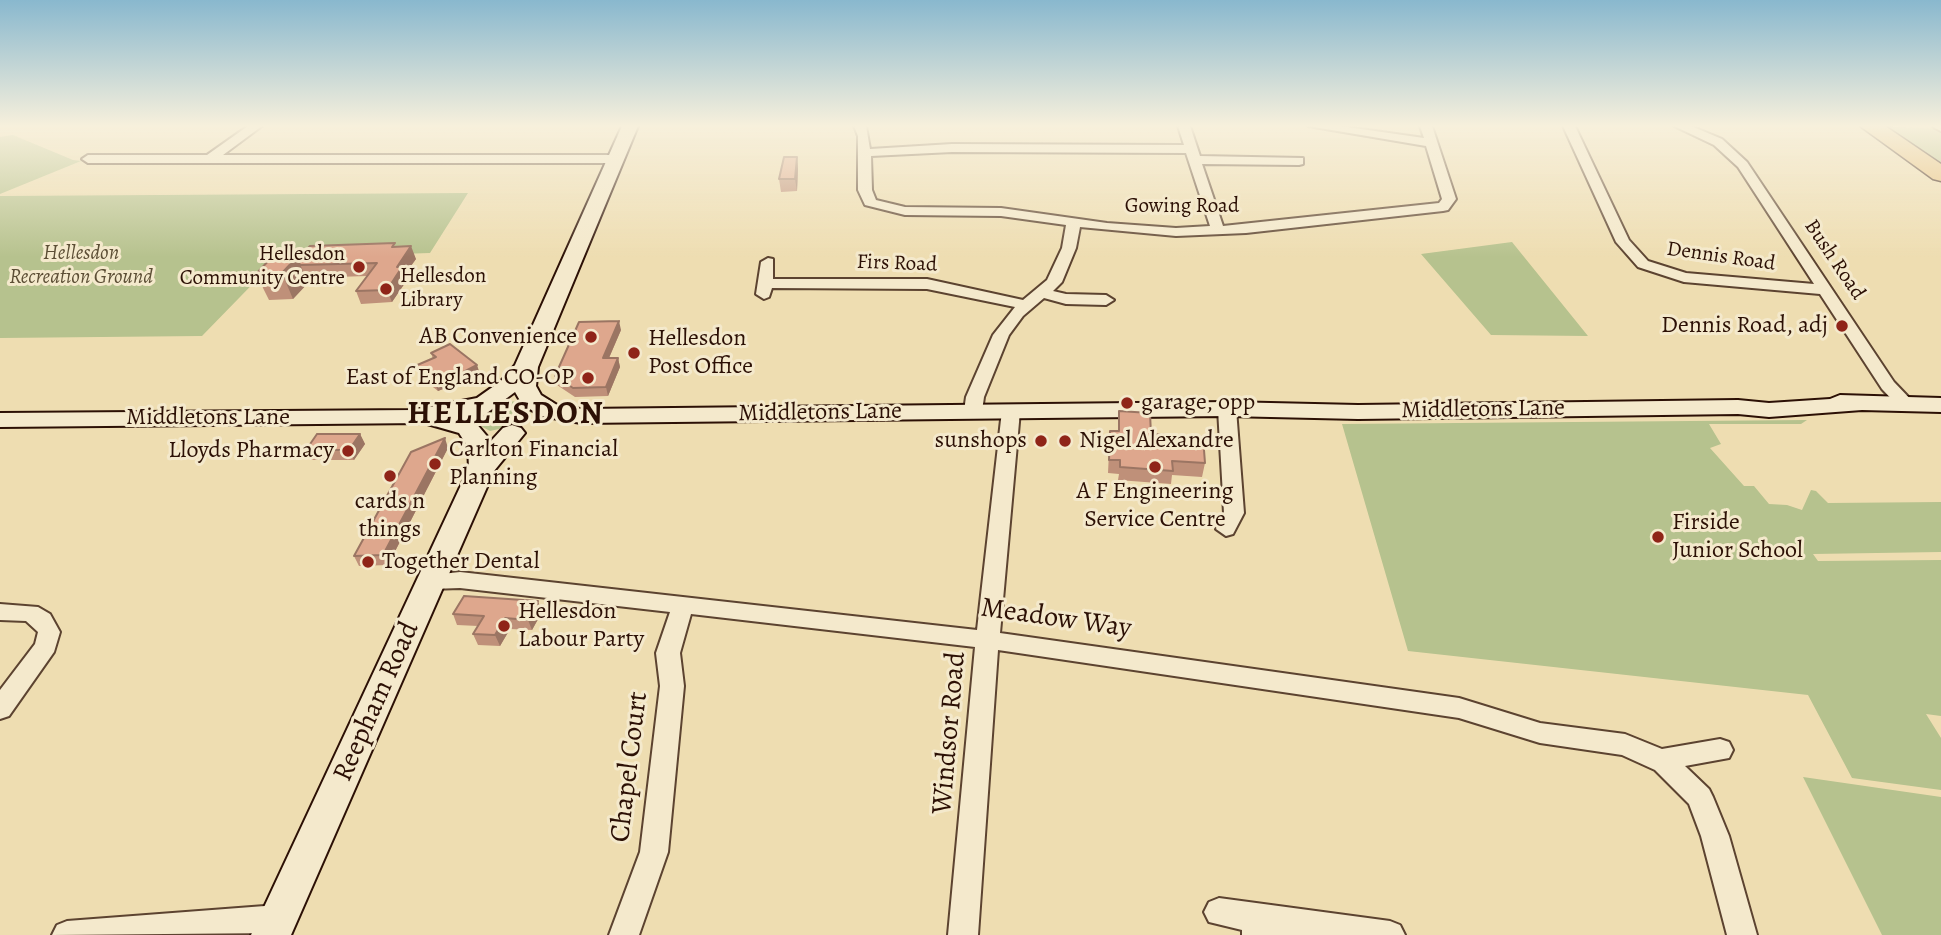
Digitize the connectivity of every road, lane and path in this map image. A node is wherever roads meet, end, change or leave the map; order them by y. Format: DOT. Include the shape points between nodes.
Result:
graph roads {
  1 [pos="610,170"];
  2 [pos="866,170"];
  3 [pos="1197,170"];
  4 [pos="1440,170"];
  5 [pos="1589,170"];
  6 [pos="1746,170"];
  7 [pos="1074,222"];
  8 [pos="1218,231"];
  9 [pos="768,262"];
  10 [pos="1826,290"];
  11 [pos="1044,293"];
  12 [pos="1106,300"];
  13 [pos="1026,306"];
  14 [pos="526,367"];
  15 [pos="534,402"];
  16 [pos="1907,405"];
  17 [pos="1941,405"];
  18 [pos="1227,409"];
  19 [pos="973,411"];
  20 [pos="1011,411"];
  21 [pos="581,416"];
  22 [pos="415,417"];
  23 [pos="477,417"];
  24 [pos="0,420"];
  25 [pos="518,430"];
  26 [pos="482,468"];
  27 [pos="1226,529"];
  28 [pos="431,581"];
  29 [pos="684,605"];
  30 [pos="0,612"];
  31 [pos="987,640"];
  32 [pos="0,709"];
  33 [pos="1720,750"];
  34 [pos="1664,762"];
  35 [pos="1219,912"];
  36 [pos="1257,926"];
  37 [pos="275,927"];
  38 [pos="67,935"];
  39 [pos="624,935"];
  40 [pos="963,935"];
  41 [pos="1390,935"];
  42 [pos="1742,935"];
  1 -- 14 [label="street"];
  2 -- 7 [label="street, Gowing Road" via="865,190 870,202 880,206 905,211 1001,212"];
  3 -- 8 [label="street"];
  4 -- 8 [label="street, Gowing Road" via="1449,199 1443,207"];
  5 -- 10 [label="street, Dennis Road" via="1623,242 1643,264 1684,277"];
  6 -- 10 [label="street, Bush Road"];
  7 -- 8 [label="street, Gowing Road" via="1140,230"];
  7 -- 11 [label="street" via="1062,269"];
  9 -- 13 [label="street, Firs Road" via="765,289 927,284"];
  10 -- 16 [label="street, Bush Road" via="1893,393"];
  11 -- 12 [label="street"];
  11 -- 13 [label="street"];
  13 -- 19 [label="street" via="1001,335"];
  14 -- 15 [label="street" via="524,386"];
  14 -- 23 [label="street"];
  15 -- 21 [label="street, Middletons Lane" via="550,411"];
  15 -- 23 [label="street" via="510,396"];
  15 -- 25 [label="street, Reepham Road" via="539,411"];
  16 -- 17 [label="street, Middletons Lane"];
  16 -- 18 [label="street, Middletons Lane" via="1358,412"];
  18 -- 20 [label="street, Middletons Lane"];
  18 -- 27 [label="street" via="1234,513"];
  19 -- 20 [label="street, Middletons Lane"];
  19 -- 21 [label="street, Middletons Lane"];
  20 -- 31 [label="street, Windsor Road"];
  21 -- 25 [label="street, Middletons Lane"];
  22 -- 23 [label="street, Middletons Lane"];
  22 -- 24 [label="street, Middletons Lane"];
  23 -- 25 [label="street" via="486,436"];
  23 -- 26 [label="street"];
  25 -- 26 [label="street, Reepham Road"];
  26 -- 28 [label="street, Reepham Road"];
  28 -- 29 [label="street, Meadow Way" via="460,580"];
  28 -- 37 [label="street, Reepham Road"];
  29 -- 31 [label="street, Meadow Way"];
  29 -- 39 [label="street, Chapel Court" via="668,653 672,686 654,852"];
  30 -- 32 [label="street" via="30,613 42,620 49,632 46,646"];
  31 -- 34 [label="street, Meadow Way" via="1460,708 1540,733 1625,745"];
  31 -- 40 [label="street, Windsor Road"];
  33 -- 34 [label="street"];
  34 -- 42 [label="street, Meadow Way" via="1700,797"];
  35 -- 36 [label="street"];
  36 -- 41 [label="street"];
  37 -- 38 [label="street"];
}
